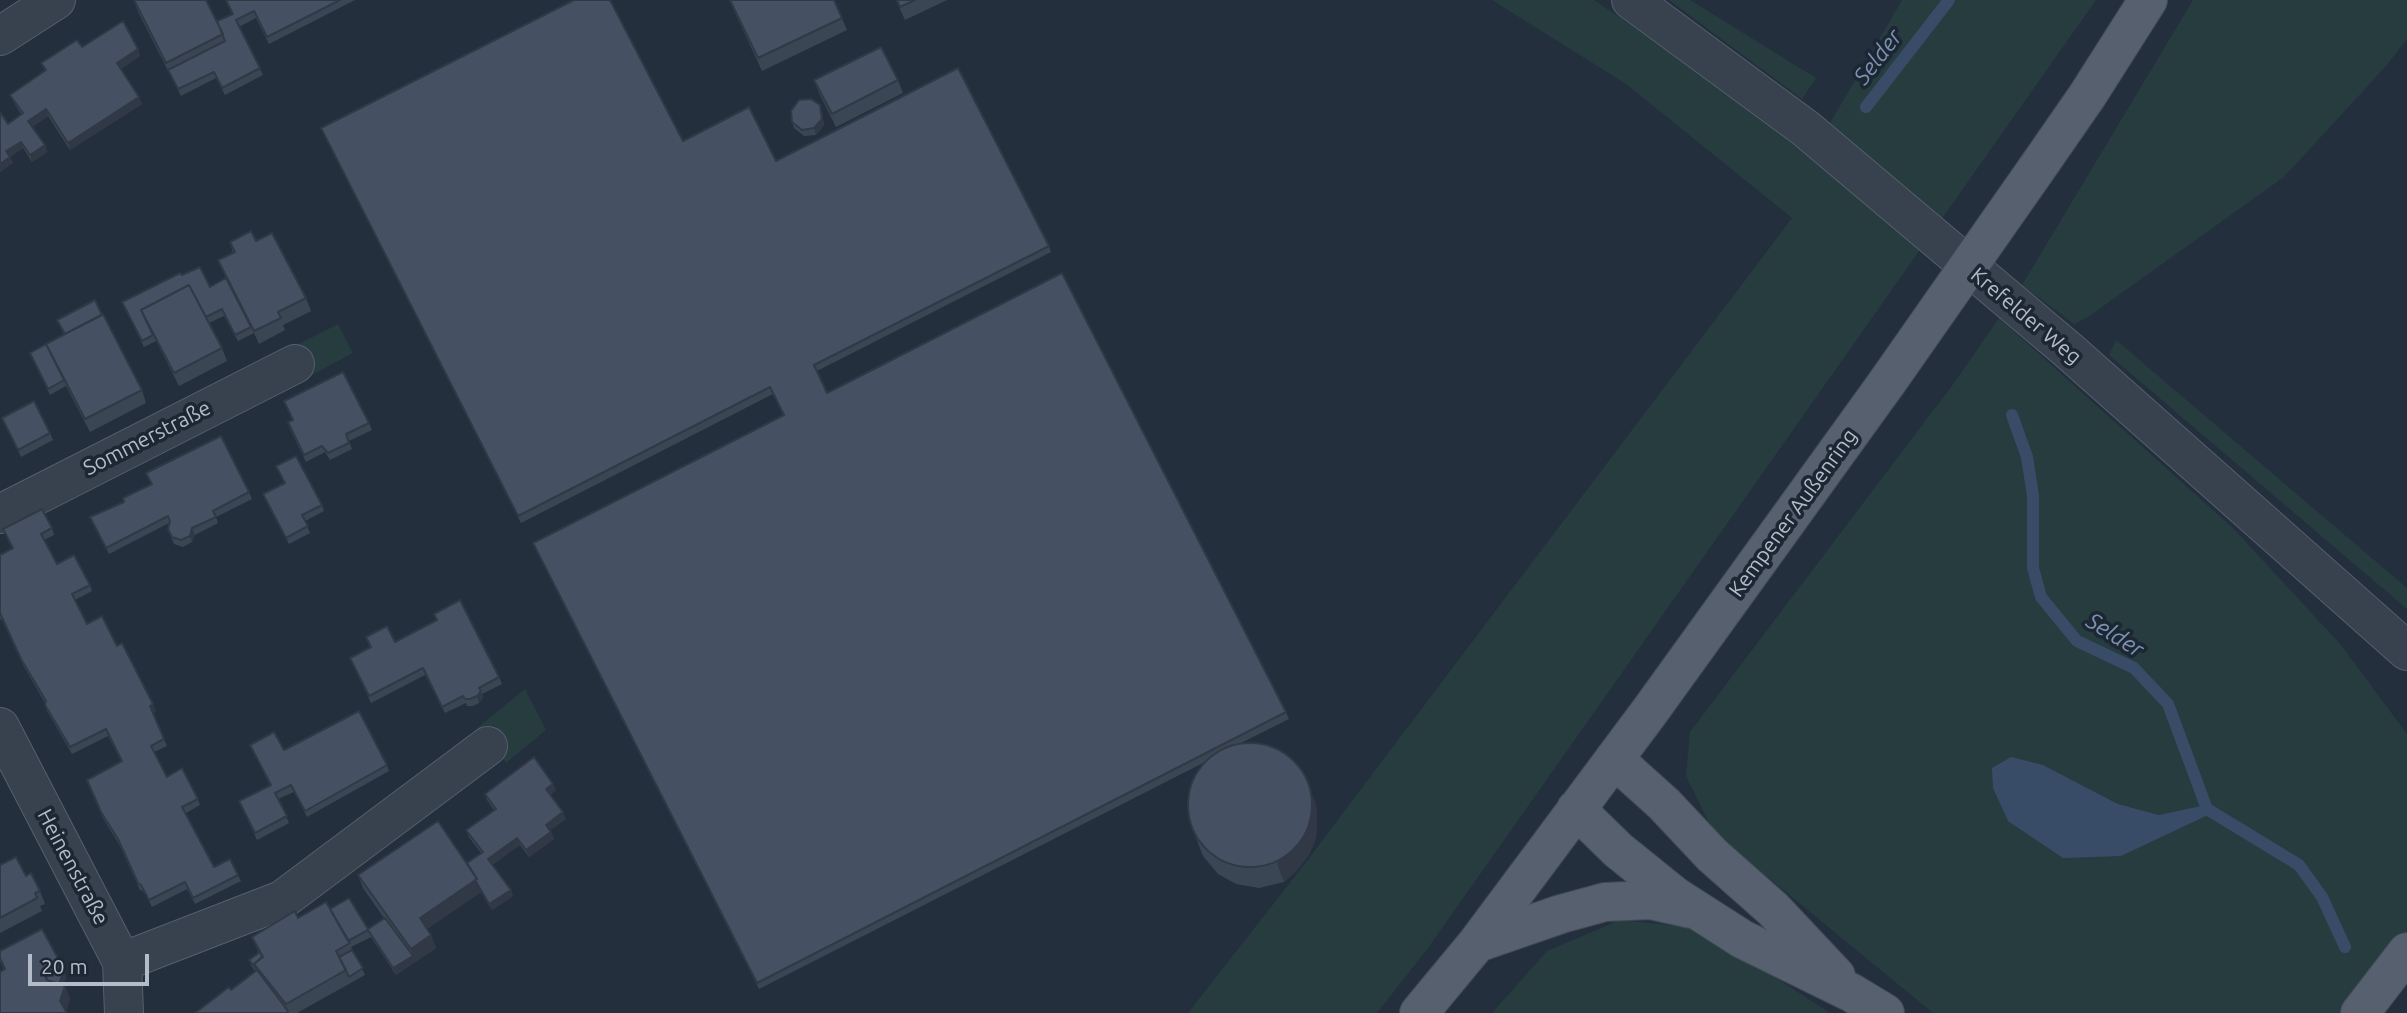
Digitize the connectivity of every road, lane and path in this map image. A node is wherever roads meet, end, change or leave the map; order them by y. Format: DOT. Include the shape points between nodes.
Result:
graph roads {
  1 [pos="55,0"];
  2 [pos="1631,0"];
  3 [pos="2148,0"];
  4 [pos="0,36"];
  5 [pos="295,363"];
  6 [pos="0,514"];
  7 [pos="2407,651"];
  8 [pos="0,727"];
  9 [pos="488,746"];
  10 [pos="1614,759"];
  11 [pos="1576,809"];
  12 [pos="1696,910"];
  13 [pos="1477,943"];
  14 [pos="2407,951"];
  15 [pos="122,962"];
  16 [pos="2407,984"];
  17 [pos="1852,993"];
  18 [pos="124,1013"];
  19 [pos="1419,1013"];
  20 [pos="1885,1013"];
  21 [pos="2360,1013"];
  22 [pos="2371,1013"];
  1 -- 4 [label="street"];
  2 -- 7 [label="street, Krefelder Weg" via="1805,128 2068,350"];
  3 -- 10 [label="main road, Kempener Außenring, bridge" via="2087,96 1888,381"];
  5 -- 6 [label="street, Sommerstraße"];
  8 -- 15 [label="street, Heinenstraße"];
  9 -- 15 [label="street" via="282,900"];
  10 -- 11 [label="main road, Kempener Außenring"];
  10 -- 17 [label="main road" via="1773,909"];
  11 -- 12 [label="main road" via="1618,850"];
  11 -- 13 [label="main road, Kempener Außenring"];
  12 -- 13 [label="main road" via="1650,900 1605,902"];
  12 -- 17 [label="main road" via="1742,939"];
  13 -- 19 [label="main road, Kempener Außenring"];
  14 -- 21 [label="main road"];
  15 -- 18 [label="street, Heinenstraße"];
  16 -- 22 [label="main road"];
  17 -- 20 [label="main road"];
}
